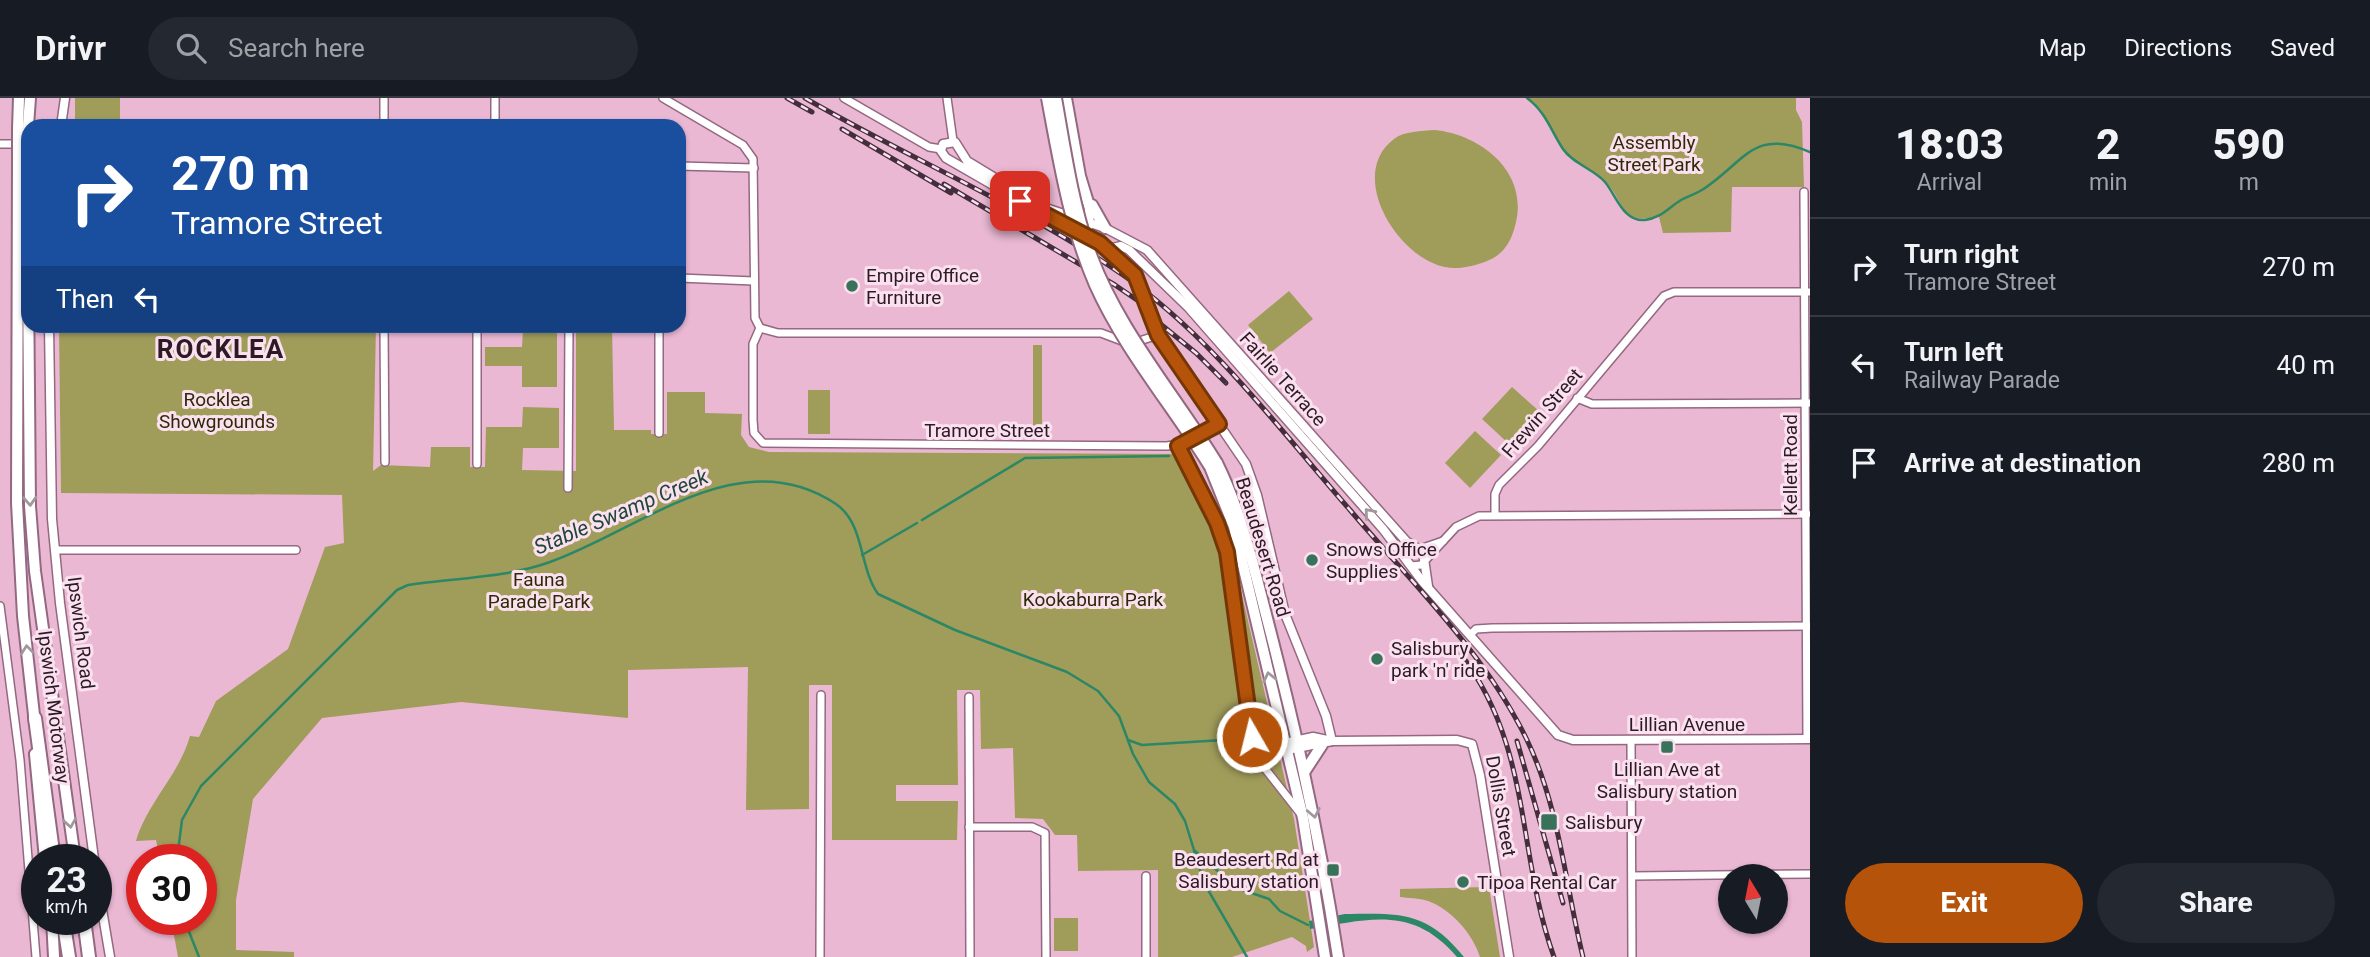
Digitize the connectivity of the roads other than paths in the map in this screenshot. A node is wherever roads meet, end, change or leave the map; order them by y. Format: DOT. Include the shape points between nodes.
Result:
graph roads {
  1 [pos="65,98"];
  2 [pos="384,98"];
  3 [pos="495,98"];
  4 [pos="663,98"];
  5 [pos="844,98"];
  6 [pos="947,98"];
  7 [pos="1047,98"];
  8 [pos="1056,98"];
  9 [pos="1066,98"];
  10 [pos="21,99"];
  11 [pos="24,119"];
  12 [pos="63,119"];
  13 [pos="384,119"];
  14 [pos="495,119"];
  15 [pos="1073,138"];
  16 [pos="953,141"];
  17 [pos="0,144"];
  18 [pos="21,144"];
  19 [pos="941,149"];
  20 [pos="960,151"];
  21 [pos="951,159"];
  22 [pos="686,166"];
  23 [pos="754,168"];
  24 [pos="1804,191"];
  25 [pos="1088,200"];
  26 [pos="1086,223"];
  27 [pos="1105,228"];
  28 [pos="21,231"];
  29 [pos="1086,236"];
  30 [pos="1136,243"];
  31 [pos="1108,249"];
  32 [pos="1134,253"];
  33 [pos="1135,275"];
  34 [pos="686,278"];
  35 [pos="754,281"];
  36 [pos="1807,292"];
  37 [pos="760,328"];
  38 [pos="25,333"];
  39 [pos="49,333"];
  40 [pos="384,333"];
  41 [pos="477,333"];
  42 [pos="569,333"];
  43 [pos="659,333"];
  44 [pos="1158,335"];
  45 [pos="1577,398"];
  46 [pos="1807,403"];
  47 [pos="1219,424"];
  48 [pos="659,433"];
  49 [pos="1178,446"];
  50 [pos="385,461"];
  51 [pos="477,464"];
  52 [pos="1214,465"];
  53 [pos="568,488"];
  54 [pos="1808,514"];
  55 [pos="1495,515"];
  56 [pos="1444,541"];
  57 [pos="1420,549"];
  58 [pos="55,550"];
  59 [pos="296,550"];
  60 [pos="1425,562"];
  61 [pos="1411,566"];
  62 [pos="1428,586"];
  63 [pos="0,606"];
  64 [pos="1808,626"];
  65 [pos="1471,634"];
  66 [pos="821,695"];
  67 [pos="969,697"];
  68 [pos="35,718"];
  69 [pos="1565,739"];
  70 [pos="1809,739"];
  71 [pos="1631,740"];
  72 [pos="1299,743"];
  73 [pos="1327,743"];
  74 [pos="1286,747"];
  75 [pos="1255,748"];
  76 [pos="1305,771"];
  77 [pos="1303,817"];
  78 [pos="969,827"];
  79 [pos="43,844"];
  80 [pos="52,844"];
  81 [pos="73,844"];
  82 [pos="92,844"];
  83 [pos="1810,874"];
  84 [pos="1146,876"];
  85 [pos="1633,876"];
  86 [pos="52,935"];
  87 [pos="66,935"];
  88 [pos="87,935"];
  89 [pos="89,935"];
  90 [pos="106,935"];
  91 [pos="36,957"];
  92 [pos="54,957"];
  93 [pos="69,957"];
  94 [pos="89,957"];
  95 [pos="95,957"];
  96 [pos="110,957"];
  97 [pos="820,957"];
  98 [pos="970,957"];
  99 [pos="1046,957"];
  100 [pos="1146,957"];
  101 [pos="1325,957"];
  102 [pos="1338,957"];
  103 [pos="1509,957"];
  104 [pos="1632,957"];
  1 -- 12 [label="street"];
  2 -- 13 [label="street"];
  3 -- 14 [label="street"];
  4 -- 23 [label="street" via="743,145 750,151"];
  5 -- 19 [label="street" via="929,147"];
  6 -- 16 [label="street"];
  7 -- 52 [label="highway, Beaudesert Road, bridge" via="1073,225 1096,287 1125,339"];
  8 -- 52 [label="highway, Beaudesert Road, bridge" via="1079,217 1104,285"];
  9 -- 15 [label="highway"];
  10 -- 11 [label="highway, Ipswich Motorway"];
  15 -- 25 [label="highway"];
  15 -- 26 [label="highway" via="1070,144"];
  16 -- 19 [label="street" via="945,142"];
  16 -- 20 [label="street"];
  17 -- 18 [label="street"];
  19 -- 21 [label="street" via="943,156"];
  20 -- 21 [label="street"];
  20 -- 26 [label="street, Fairlie Terrace" via="967,161 1003,184 1056,214"];
  21 -- 29 [label="street"];
  22 -- 23 [label="street"];
  23 -- 35 [label="street"];
  24 -- 36 [label="street, Kellett Road"];
  25 -- 26 [label="highway"];
  25 -- 27 [label="highway"];
  26 -- 27 [label="street, Fairlie Terrace"];
  26 -- 29 [label="highway"];
  27 -- 30 [label="street, Fairlie Terrace"];
  68 -- 28 [label="highway, Ipswich Motorway, one-way" via="17,503"];
  29 -- 31 [label="street"];
  30 -- 32 [label="street"];
  30 -- 57 [label="street, Fairlie Terrace" via="1406,541"];
  31 -- 32 [label="street" via="1121,246"];
  31 -- 33 [label="street"];
  32 -- 33 [label="street"];
  61 -- 32 [label="street, Fairlie Terrace, one-way" via="1256,384"];
  33 -- 44 [label="street"];
  34 -- 35 [label="street"];
  35 -- 37 [label="street" via="755,318"];
  36 -- 45 [label="street, Frewin Street" via="1669,294"];
  36 -- 46 [label="street, Kellett Road"];
  37 -- 44 [label="street" via="778,332 1101,333 1130,344"];
  37 -- 49 [label="street, Tramore Street" via="753,344 754,433 770,444"];
  38 -- 81 [label="highway, Ipswich Motorway, one-way" via="31,519"];
  39 -- 58 [label="street, Ipswich Road"];
  40 -- 50 [label="street"];
  41 -- 51 [label="street"];
  42 -- 53 [label="street"];
  43 -- 48 [label="street"];
  44 -- 47 [label="street"];
  45 -- 46 [label="street" via="1592,404"];
  45 -- 55 [label="street, Frewin Street" via="1499,485"];
  46 -- 54 [label="street, Kellett Road"];
  47 -- 49 [label="street, Tramore Street"];
  47 -- 73 [label="street" via="1252,478 1285,614 1329,724"];
  49 -- 75 [label="street, Beaudesert Road" via="1227,552"];
  52 -- 72 [label="highway, Beaudesert Road" via="1240,519"];
  74 -- 52 [label="highway, Beaudesert Road, one-way" via="1234,527"];
  54 -- 55 [label="street"];
  54 -- 64 [label="street, Kellett Road"];
  55 -- 56 [label="street" via="1470,518"];
  56 -- 57 [label="street"];
  56 -- 60 [label="street"];
  57 -- 60 [label="street, Fairlie Terrace"];
  58 -- 59 [label="street"];
  58 -- 82 [label="street, Ipswich Road"];
  60 -- 61 [label="street"];
  60 -- 62 [label="street, Fairlie Terrace"];
  61 -- 62 [label="street, Fairlie Terrace"];
  62 -- 65 [label="street, Fairlie Terrace"];
  63 -- 91 [label="street" via="20,760"];
  64 -- 65 [label="street" via="1492,628"];
  64 -- 70 [label="street, Kellett Road"];
  65 -- 69 [label="street, Fairlie Terrace"];
  66 -- 97 [label="street"];
  67 -- 78 [label="street"];
  68 -- 79 [label="highway"];
  68 -- 80 [label="highway, Ipswich Motorway"];
  69 -- 71 [label="street, Lillian Avenue"];
  70 -- 71 [label="street, Lillian Avenue"];
  71 -- 85 [label="street"];
  72 -- 73 [label="street"];
  72 -- 74 [label="street"];
  72 -- 76 [label="highway, Beaudesert Road"];
  73 -- 76 [label="highway"];
  73 -- 103 [label="street, Dollis Street" via="1457,740 1472,744"];
  74 -- 75 [label="street" via="1266,754"];
  74 -- 77 [label="highway, Beaudesert Road"];
  75 -- 77 [label="street, Beaudesert Road" via="1262,766"];
  76 -- 102 [label="highway, Beaudesert Road, one-way"];
  77 -- 101 [label="highway, Beaudesert Road"];
  78 -- 98 [label="street"];
  78 -- 99 [label="street" via="1032,827 1045,833"];
  83 -- 85 [label="street"];
  84 -- 100 [label="street"];
  85 -- 104 [label="street"];
  86 -- 92 [label="highway"];
  87 -- 93 [label="highway"];
  88 -- 94 [label="highway"];
  89 -- 95 [label="highway"];
  90 -- 96 [label="street"];
}
